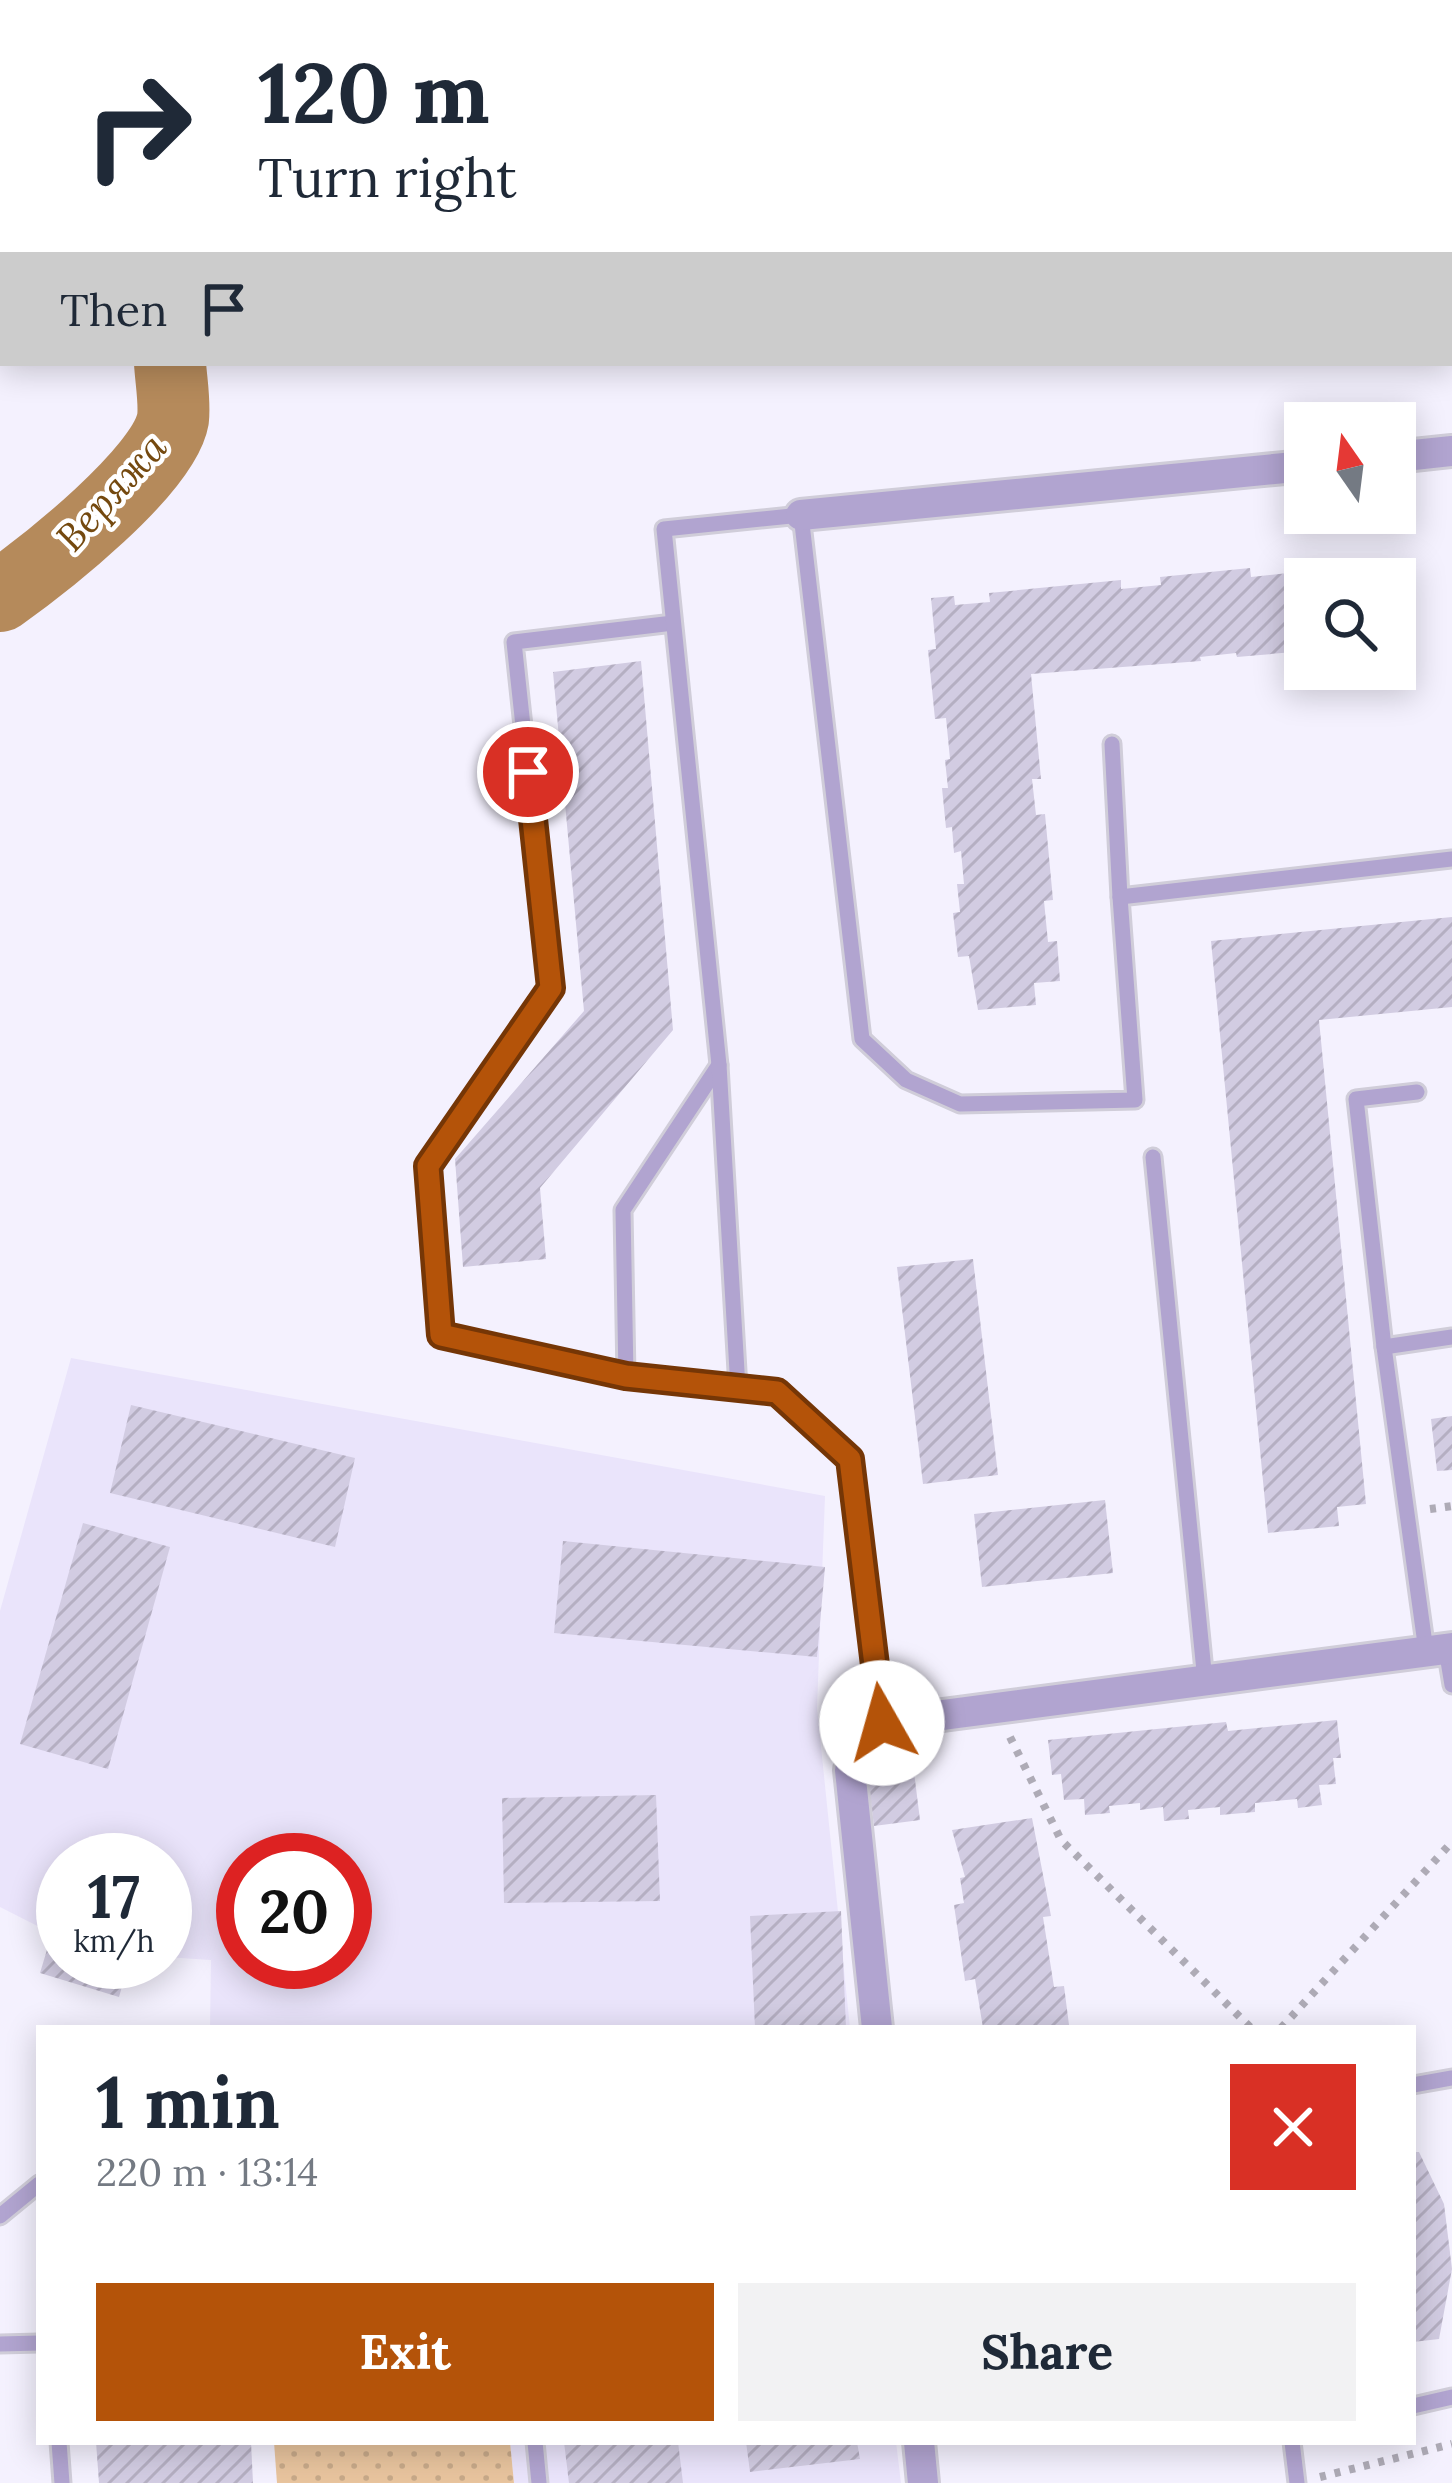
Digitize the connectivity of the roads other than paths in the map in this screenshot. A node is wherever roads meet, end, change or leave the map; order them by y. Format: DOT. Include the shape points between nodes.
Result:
graph roads {
  1 [pos="1452,452"];
  2 [pos="1416,455"];
  3 [pos="1284,468"];
  4 [pos="801,515"];
  5 [pos="673,622"];
  6 [pos="1112,744"];
  7 [pos="1452,860"];
  8 [pos="1120,897"];
  9 [pos="719,1065"];
  10 [pos="1417,1092"];
  11 [pos="1153,1157"];
  12 [pos="1452,1337"];
  13 [pos="1384,1347"];
  14 [pos="626,1376"];
  15 [pos="738,1388"];
  16 [pos="1441,1649"];
  17 [pos="1204,1681"];
  18 [pos="1452,1685"];
  19 [pos="882,1723"];
  20 [pos="877,2025"];
  21 [pos="1452,2078"];
  22 [pos="1416,2084"];
  23 [pos="36,2186"];
  24 [pos="0,2216"];
  25 [pos="36,2343"];
  26 [pos="0,2344"];
  27 [pos="1452,2397"];
  28 [pos="1416,2405"];
  29 [pos="59,2445"];
  30 [pos="535,2445"];
  31 [pos="919,2445"];
  32 [pos="1292,2445"];
  33 [pos="62,2483"];
  34 [pos="538,2483"];
  35 [pos="923,2483"];
  36 [pos="1297,2483"];
  1 -- 2 [label="street"];
  3 -- 4 [label="street"];
  4 -- 5 [label="lane" via="664,529"];
  4 -- 8 [label="lane" via="862,1039 906,1080 960,1104 1135,1100"];
  5 -- 9 [label="lane"];
  5 -- 14 [label="lane" via="514,642 551,988 428,1166 441,1335"];
  6 -- 8 [label="lane"];
  7 -- 8 [label="lane"];
  9 -- 14 [label="lane" via="623,1210"];
  9 -- 15 [label="lane"];
  10 -- 13 [label="lane" via="1356,1099"];
  11 -- 17 [label="lane"];
  12 -- 13 [label="lane"];
  13 -- 16 [label="lane"];
  14 -- 15 [label="lane"];
  15 -- 19 [label="lane" via="777,1392 850,1459"];
  16 -- 17 [label="street"];
  16 -- 18 [label="lane"];
  17 -- 19 [label="street"];
  19 -- 20 [label="street" via="850,1770"];
  21 -- 22 [label="lane"];
  23 -- 24 [label="lane"];
  25 -- 26 [label="lane"];
  27 -- 28 [label="lane"];
  29 -- 33 [label="lane"];
  30 -- 34 [label="lane"];
  31 -- 35 [label="street"];
  32 -- 36 [label="lane"];
}
